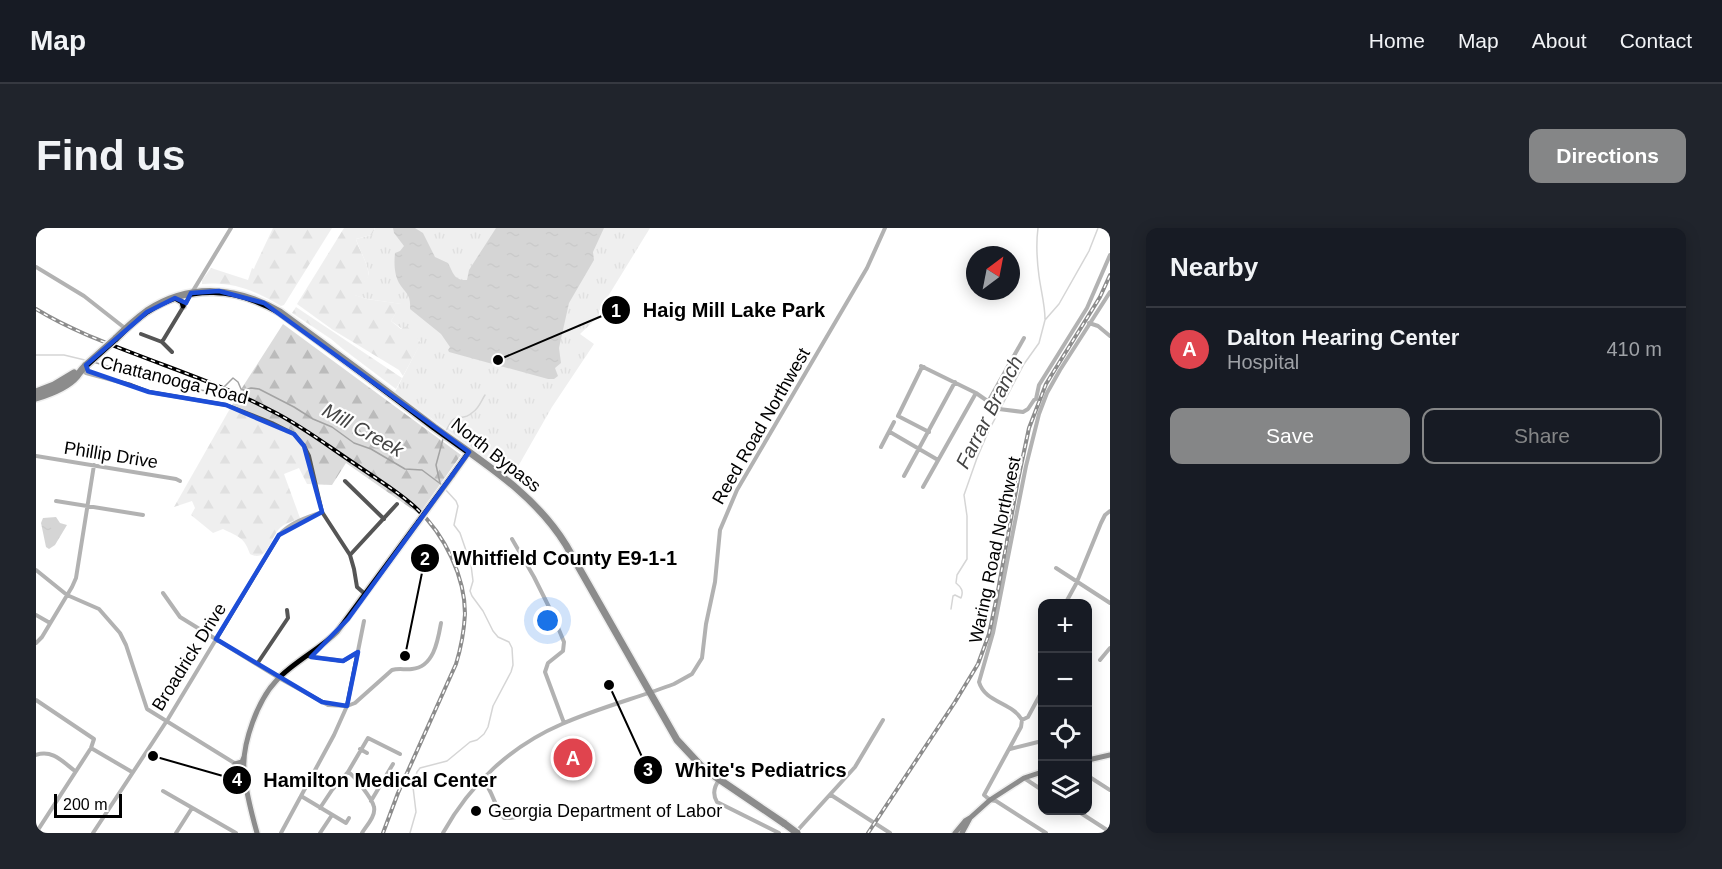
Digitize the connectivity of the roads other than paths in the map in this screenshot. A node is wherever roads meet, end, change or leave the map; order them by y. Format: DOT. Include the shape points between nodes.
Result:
graph roads {
  1 [pos="231,228"];
  2 [pos="885,228"];
  3 [pos="1110,255"];
  4 [pos="36,267"];
  5 [pos="1110,292"];
  6 [pos="191,294"];
  7 [pos="175,298"];
  8 [pos="183,306"];
  9 [pos="1089,323"];
  10 [pos="126,329"];
  11 [pos="141,334"];
  12 [pos="1110,336"];
  13 [pos="1024,338"];
  14 [pos="162,342"];
  15 [pos="172,352"];
  16 [pos="84,370"];
  17 [pos="955,382"];
  18 [pos="36,392"];
  19 [pos="976,393"];
  20 [pos="36,398"];
  21 [pos="1036,399"];
  22 [pos="988,402"];
  23 [pos="1043,403"];
  24 [pos="894,422"];
  25 [pos="890,432"];
  26 [pos="929,432"];
  27 [pos="881,447"];
  28 [pos="920,449"];
  29 [pos="469,452"];
  30 [pos="36,456"];
  31 [pos="938,460"];
  32 [pos="94,465"];
  33 [pos="904,476"];
  34 [pos="180,481"];
  35 [pos="345,481"];
  36 [pos="923,487"];
  37 [pos="56,501"];
  38 [pos="397,504"];
  39 [pos="87,506"];
  40 [pos="1110,511"];
  41 [pos="322,512"];
  42 [pos="143,515"];
  43 [pos="384,519"];
  44 [pos="512,539"];
  45 [pos="350,555"];
  46 [pos="1056,568"];
  47 [pos="36,570"];
  48 [pos="1077,581"];
  49 [pos="163,593"];
  50 [pos="68,595"];
  51 [pos="365,595"];
  52 [pos="1067,599"];
  53 [pos="1110,603"];
  54 [pos="287,610"];
  55 [pos="36,615"];
  56 [pos="364,621"];
  57 [pos="50,623"];
  58 [pos="441,623"];
  59 [pos="216,639"];
  60 [pos="36,643"];
  61 [pos="1110,648"];
  62 [pos="358,652"];
  63 [pos="308,656"];
  64 [pos="1100,660"];
  65 [pos="257,664"];
  66 [pos="279,678"];
  67 [pos="650,692"];
  68 [pos="1038,698"];
  69 [pos="36,700"];
  70 [pos="347,706"];
  71 [pos="166,720"];
  72 [pos="883,720"];
  73 [pos="1022,720"];
  74 [pos="564,723"];
  75 [pos="1038,742"];
  76 [pos="92,748"];
  77 [pos="360,749"];
  78 [pos="1009,749"];
  79 [pos="367,753"];
  80 [pos="400,754"];
  81 [pos="36,755"];
  82 [pos="1110,755"];
  83 [pos="245,756"];
  84 [pos="1092,759"];
  85 [pos="235,764"];
  86 [pos="393,764"];
  87 [pos="244,769"];
  88 [pos="75,771"];
  89 [pos="132,772"];
  90 [pos="348,772"];
  91 [pos="1038,773"];
  92 [pos="1024,778"];
  93 [pos="482,779"];
  94 [pos="1092,779"];
  95 [pos="719,780"];
  96 [pos="1038,787"];
  97 [pos="1110,790"];
  98 [pos="163,791"];
  99 [pos="831,795"];
  100 [pos="301,796"];
  101 [pos="990,800"];
  102 [pos="371,801"];
  103 [pos="192,808"];
  104 [pos="320,808"];
  105 [pos="534,814"];
  106 [pos="332,815"];
  107 [pos="1084,815"];
  108 [pos="349,818"];
  109 [pos="970,818"];
  110 [pos="1110,832"];
  111 [pos="36,833"];
  112 [pos="93,833"];
  113 [pos="176,833"];
  114 [pos="236,833"];
  115 [pos="257,833"];
  116 [pos="281,833"];
  117 [pos="321,833"];
  118 [pos="362,833"];
  119 [pos="443,833"];
  120 [pos="779,833"];
  121 [pos="796,833"];
  122 [pos="890,833"];
  123 [pos="955,833"];
  124 [pos="962,833"];
  125 [pos="1046,833"];
  1 -- 6 [label="street"];
  2 -- 67 [label="street, Reed Road Northwest" via="867,268 722,522 701,663 689,677"];
  3 -- 21 [label="street" via="1087,308 1039,385"];
  4 -- 10 [label="street" via="75,290"];
  5 -- 9 [label="street, Waring Road Northwest"];
  6 -- 7 [label="highway, North Bypass"];
  6 -- 8 [label="street"];
  6 -- 29 [label="highway, North Bypass" via="232,293 280,312"];
  7 -- 8 [label="main road"];
  7 -- 10 [label="highway, North Bypass" via="147,312"];
  8 -- 14 [label="street"];
  9 -- 12 [label="street"];
  9 -- 23 [label="street, Waring Road Northwest"];
  10 -- 16 [label="highway, North Bypass, bridge"];
  11 -- 14 [label="street"];
  13 -- 22 [label="street"];
  14 -- 15 [label="street"];
  16 -- 18 [label="highway, Chattanooga Road"];
  16 -- 20 [label="highway, Chattanooga Road" via="62,387"];
  16 -- 41 [label="street, Chattanooga Road" via="148,392 226,405 294,434 309,456"];
  17 -- 19 [label="street"];
  17 -- 26 [label="street"];
  17 -- 26 [label="street" via="923,366 921,369 898,416"];
  19 -- 22 [label="street"];
  19 -- 31 [label="street"];
  21 -- 22 [label="street" via="1023,412 999,409"];
  21 -- 23 [label="street"];
  23 -- 73 [label="street, Waring Road Northwest" via="979,682 986,695"];
  24 -- 25 [label="street"];
  25 -- 27 [label="street"];
  25 -- 28 [label="street"];
  26 -- 28 [label="street"];
  28 -- 31 [label="street"];
  28 -- 33 [label="street"];
  29 -- 51 [label="main road, bridge"];
  29 -- 67 [label="highway, North Bypass" via="521,491 556,529"];
  30 -- 32 [label="street, Phillip Drive"];
  31 -- 36 [label="street"];
  32 -- 34 [label="street, Phillip Drive"];
  32 -- 39 [label="street"];
  35 -- 43 [label="street"];
  37 -- 39 [label="street"];
  38 -- 43 [label="street"];
  39 -- 42 [label="street"];
  39 -- 50 [label="street" via="76,578"];
  40 -- 48 [label="street" via="1101,523"];
  41 -- 45 [label="street, Chattanooga Road"];
  41 -- 59 [label="street, Broadrick Drive" via="286,527 279,535"];
  43 -- 45 [label="street"];
  44 -- 74 [label="street" via="564,642 563,651 548,663 545,672"];
  45 -- 51 [label="street, Chattanooga Road" via="357,587"];
  46 -- 48 [label="street"];
  47 -- 50 [label="street"];
  48 -- 52 [label="street"];
  48 -- 53 [label="street"];
  49 -- 59 [label="street" via="180,616"];
  50 -- 57 [label="street"];
  50 -- 71 [label="street" via="99,609 120,633 145,706"];
  51 -- 63 [label="main road" via="337,632"];
  54 -- 65 [label="street" via="288,618"];
  55 -- 57 [label="street"];
  56 -- 62 [label="street"];
  57 -- 60 [label="street"];
  58 -- 70 [label="street" via="435,651 426,662 416,669 392,670"];
  59 -- 65 [label="street"];
  59 -- 71 [label="street, Broadrick Drive"];
  61 -- 64 [label="street"];
  62 -- 63 [label="street" via="343,661"];
  62 -- 70 [label="street"];
  63 -- 66 [label="main road"];
  65 -- 66 [label="street"];
  66 -- 70 [label="street" via="328,705"];
  66 -- 83 [label="main road" via="259,708"];
  67 -- 74 [label="street, Reed Road Northwest"];
  67 -- 95 [label="highway, North Bypass" via="677,740"];
  68 -- 73 [label="street" via="1028,717"];
  69 -- 76 [label="street" via="94,739"];
  70 -- 100 [label="street"];
  71 -- 85 [label="street"];
  71 -- 89 [label="street, Broadrick Drive"];
  72 -- 99 [label="street" via="855,767"];
  73 -- 78 [label="street"];
  74 -- 93 [label="street, Reed Road Northwest" via="517,749"];
  75 -- 78 [label="street"];
  76 -- 88 [label="street"];
  76 -- 89 [label="street"];
  77 -- 79 [label="street"];
  77 -- 80 [label="street" via="368,738"];
  77 -- 90 [label="street"];
  78 -- 101 [label="street" via="984,795"];
  81 -- 88 [label="street" via="51,754"];
  82 -- 84 [label="main road"];
  83 -- 85 [label="main road"];
  83 -- 87 [label="main road"];
  85 -- 87 [label="street"];
  86 -- 102 [label="street"];
  87 -- 115 [label="main road"];
  88 -- 111 [label="street"];
  89 -- 112 [label="street, Broadrick Drive"];
  90 -- 102 [label="street"];
  90 -- 104 [label="street"];
  91 -- 92 [label="main road"];
  92 -- 96 [label="street"];
  92 -- 101 [label="main road"];
  93 -- 105 [label="street" via="504,818"];
  93 -- 119 [label="street, Reed Road Northwest"];
  94 -- 97 [label="street"];
  95 -- 120 [label="street" via="714,793 717,802"];
  95 -- 121 [label="highway, North Bypass, bridge"];
  98 -- 103 [label="street"];
  99 -- 121 [label="street"];
  99 -- 122 [label="street"];
  100 -- 104 [label="street"];
  100 -- 116 [label="street"];
  101 -- 109 [label="main road"];
  101 -- 125 [label="street"];
  102 -- 118 [label="street" via="373,814"];
  103 -- 113 [label="street"];
  103 -- 114 [label="street"];
  104 -- 106 [label="street"];
  106 -- 108 [label="street" via="346,823"];
  106 -- 117 [label="street"];
  107 -- 110 [label="street"];
  109 -- 123 [label="main road"];
  109 -- 124 [label="main road"];
}
